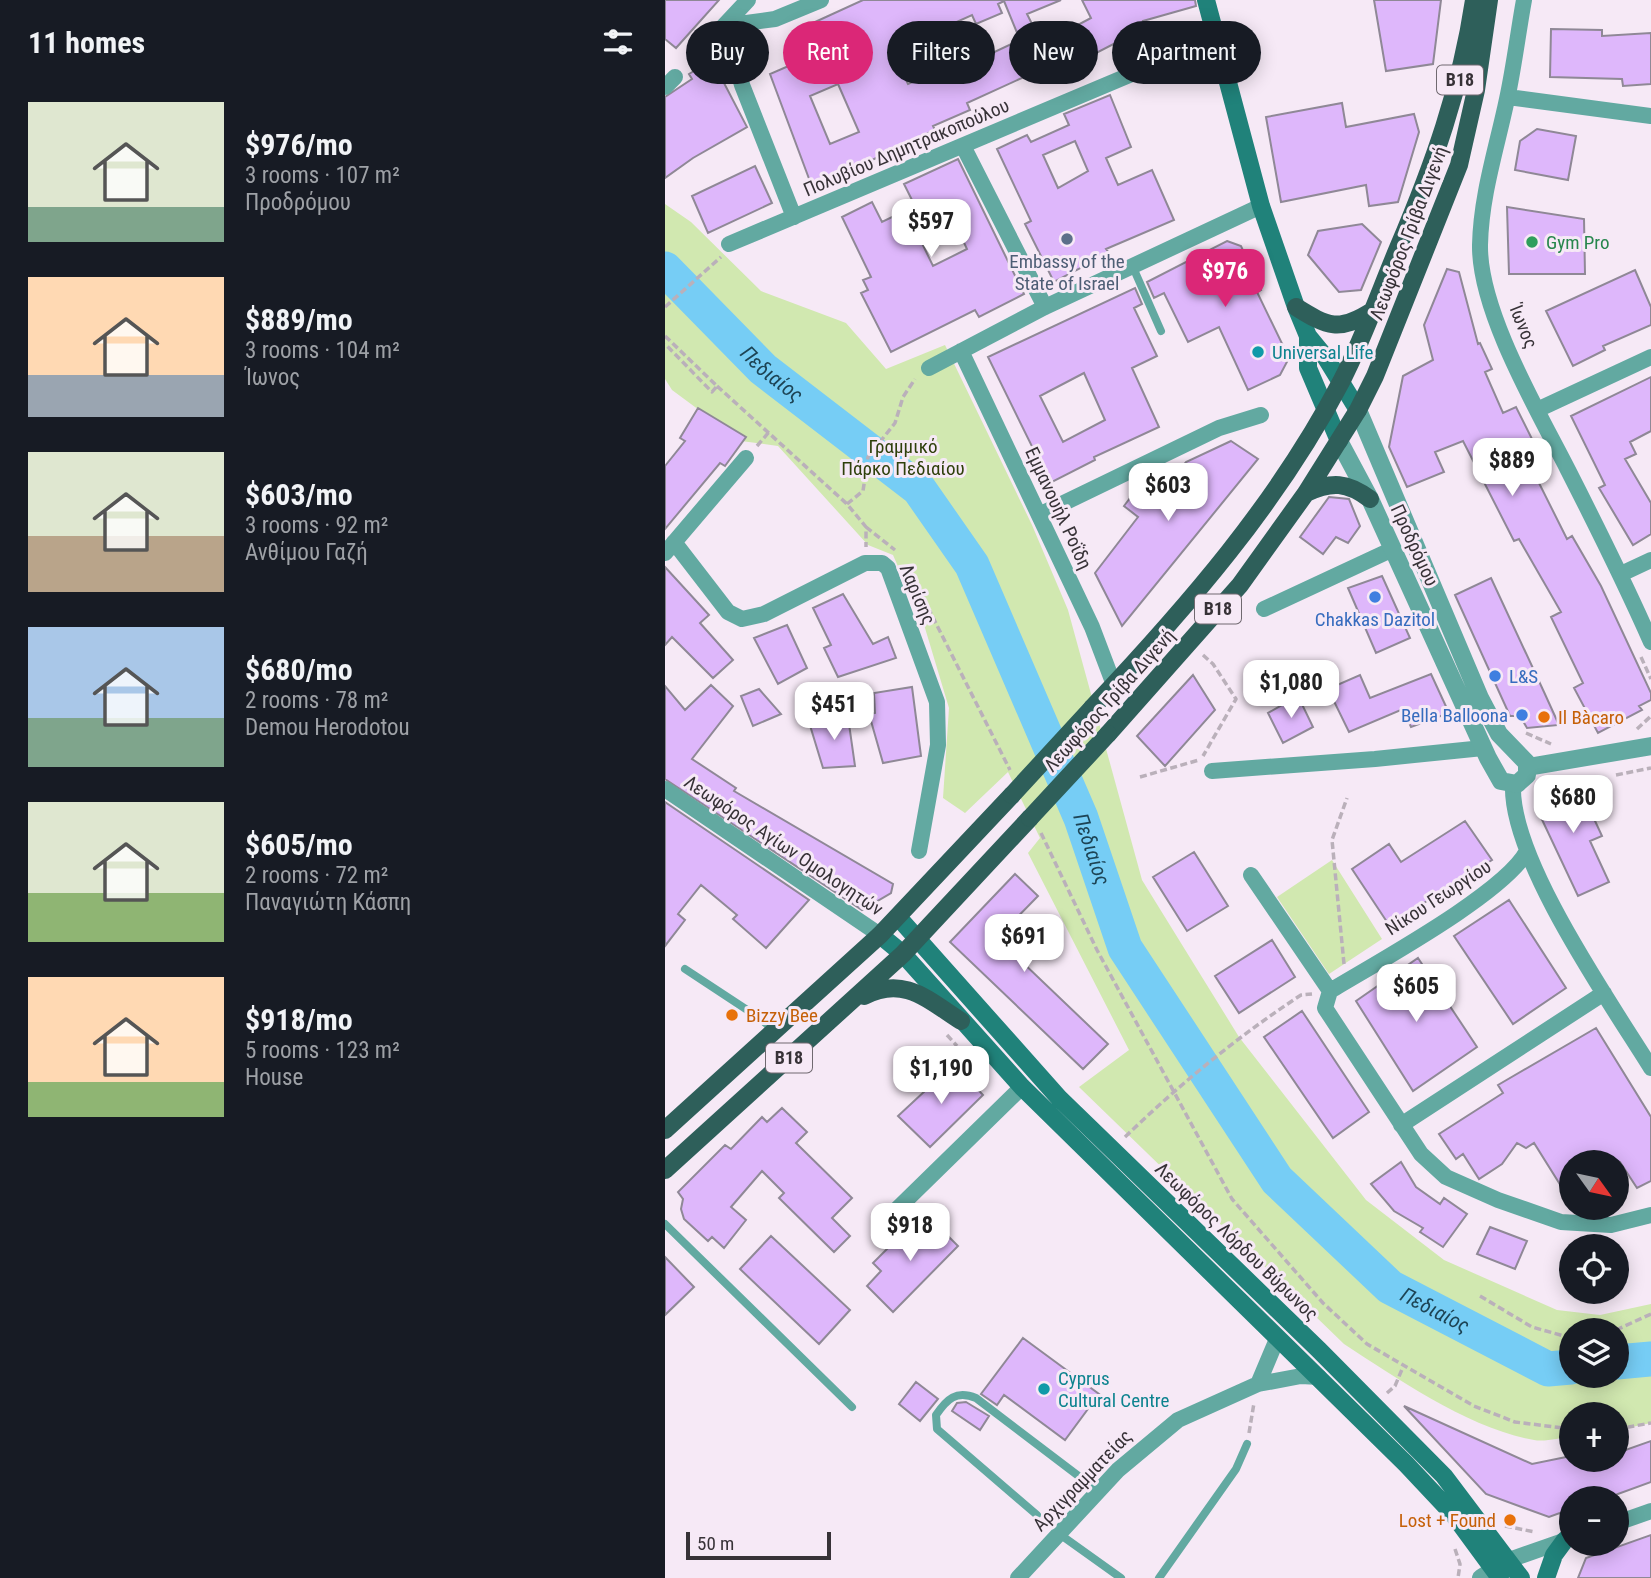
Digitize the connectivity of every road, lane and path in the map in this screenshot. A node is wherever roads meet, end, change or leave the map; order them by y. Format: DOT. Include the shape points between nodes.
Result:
graph roads {
  1 [pos="748,0"];
  2 [pos="821,0"];
  3 [pos="1206,0"];
  4 [pos="1474,0"];
  5 [pos="1489,0"];
  6 [pos="1524,0"];
  7 [pos="729,21"];
  8 [pos="760,21"];
  9 [pos="1211,21"];
  10 [pos="1112,83"];
  11 [pos="742,84"];
  12 [pos="1227,84"];
  13 [pos="1508,97"];
  14 [pos="1651,116"];
  15 [pos="963,146"];
  16 [pos="1261,206"];
  17 [pos="794,217"];
  18 [pos="729,244"];
  19 [pos="1132,265"];
  20 [pos="665,307"];
  21 [pos="1045,307"];
  22 [pos="1296,307"];
  23 [pos="1372,311"];
  24 [pos="1161,331"];
  25 [pos="665,335"];
  26 [pos="1308,335"];
  27 [pos="665,344"];
  28 [pos="961,351"];
  29 [pos="1651,357"];
  30 [pos="929,368"];
  31 [pos="1341,381"];
  32 [pos="717,386"];
  33 [pos="1324,409"];
  34 [pos="1358,410"];
  35 [pos="1537,410"];
  36 [pos="1261,415"];
  37 [pos="1339,441"];
  38 [pos="746,458"];
  39 [pos="1305,493"];
  40 [pos="1370,499"];
  41 [pos="847,504"];
  42 [pos="1039,515"];
  43 [pos="866,527"];
  44 [pos="670,547"];
  45 [pos="1394,549"];
  46 [pos="897,552"];
  47 [pos="1651,560"];
  48 [pos="905,562"];
  49 [pos="865,563"];
  50 [pos="1621,574"];
  51 [pos="1264,609"];
  52 [pos="1651,642"];
  53 [pos="1199,651"];
  54 [pos="1114,685"];
  55 [pos="1517,726"];
  56 [pos="1561,743"];
  57 [pos="1648,743"];
  58 [pos="1483,748"];
  59 [pos="1516,752"];
  60 [pos="1006,760"];
  61 [pos="1207,765"];
  62 [pos="1528,766"];
  63 [pos="1651,768"];
  64 [pos="1495,770"];
  65 [pos="1616,775"];
  66 [pos="1140,777"];
  67 [pos="1513,785"];
  68 [pos="665,789"];
  69 [pos="1347,798"];
  70 [pos="1033,819"];
  71 [pos="1527,850"];
  72 [pos="919,851"];
  73 [pos="1251,875"];
  74 [pos="898,917"];
  75 [pos="880,935"];
  76 [pos="918,939"];
  77 [pos="903,954"];
  78 [pos="684,969"];
  79 [pos="1353,977"];
  80 [pos="1330,992"];
  81 [pos="1604,993"];
  82 [pos="846,1006"];
  83 [pos="961,1021"];
  84 [pos="939,1026"];
  85 [pos="774,1031"];
  86 [pos="957,1046"];
  87 [pos="1651,1068"];
  88 [pos="1022,1087"];
  89 [pos="1173,1091"];
  90 [pos="1401,1125"];
  91 [pos="665,1129"];
  92 [pos="1111,1151"];
  93 [pos="665,1170"];
  94 [pos="1651,1215"];
  95 [pos="890,1216"];
  96 [pos="665,1224"];
  97 [pos="1480,1296"];
  98 [pos="1651,1314"];
  99 [pos="1629,1324"];
  100 [pos="1559,1335"];
  101 [pos="1277,1339"];
  102 [pos="1403,1367"];
  103 [pos="1319,1377"];
  104 [pos="1258,1384"];
  105 [pos="1395,1386"];
  106 [pos="1255,1401"];
  107 [pos="1242,1404"];
  108 [pos="852,1407"];
  109 [pos="1651,1423"];
  110 [pos="1629,1427"];
  111 [pos="1559,1428"];
  112 [pos="1247,1444"];
  113 [pos="1097,1490"];
  114 [pos="1651,1511"];
  115 [pos="1037,1515"];
  116 [pos="1629,1519"];
  117 [pos="1058,1533"];
  118 [pos="1559,1543"];
  119 [pos="1559,1550"];
  120 [pos="1459,1564"];
  121 [pos="1496,1571"];
  122 [pos="1018,1578"];
  123 [pos="1121,1578"];
  124 [pos="1159,1578"];
  125 [pos="1458,1578"];
  126 [pos="1521,1578"];
  127 [pos="1546,1578"];
  1 -- 7 [label="street"];
  2 -- 8 [label="street"];
  3 -- 9 [label="main road, Προδρόμου"];
  4 -- 23 [label="main road, Λεωφόρος Γρίβα Διγενή / B18" via="1463,67 1442,138"];
  5 -- 34 [label="main road, Λεωφόρος Γρίβα Διγενή / B18" via="1459,165"];
  6 -- 13 [label="street, Ίωνος"];
  10 -- 15 [label="street, Πολυβίου Δημητρακοπούλου"];
  11 -- 17 [label="street"];
  12 -- 16 [label="main road, Προδρόμου"];
  13 -- 14 [label="street"];
  13 -- 35 [label="street, Ίωνος" via="1484,202 1480,247 1498,323"];
  15 -- 17 [label="street, Πολυβίου Δημητρακοπούλου"];
  15 -- 21 [label="street"];
  16 -- 19 [label="street"];
  16 -- 22 [label="main road, Προδρόμου"];
  17 -- 18 [label="street, Πολυβίου Δημητρακοπούλου"];
  18 -- 20 [label="path" via="718,261"];
  19 -- 21 [label="street"];
  19 -- 24 [label="lane"];
  21 -- 28 [label="street"];
  22 -- 23 [label="main road" via="1318,321 1341,326"];
  22 -- 26 [label="main road, Προδρόμου"];
  23 -- 31 [label="main road, Λεωφόρος Γρίβα Διγενή / B18"];
  25 -- 32 [label="path"];
  26 -- 31 [label="main road, Προδρόμου"];
  26 -- 33 [label="main road, Προδρόμου" via="1308,368"];
  27 -- 32 [label="path" via="712,391"];
  28 -- 30 [label="street"];
  28 -- 42 [label="street, Εμμανουήλ Ροΐδη"];
  29 -- 35 [label="street"];
  30 -- 41 [label="path" via="911,382 895,423 868,457 863,491"];
  31 -- 33 [label="main road, Λεωφόρος Γρίβα Διγενή / B18"];
  31 -- 34 [label="main road, Προδρόμου"];
  32 -- 41 [label="path"];
  33 -- 37 [label="main road, Προδρόμου"];
  33 -- 54 [label="main road, Λεωφόρος Γρίβα Διγενή / B18" via="1281,482 1218,568"];
  34 -- 37 [label="main road, Λεωφόρος Γρίβα Διγενή / B18"];
  34 -- 59 [label="street, Προδρόμου" via="1480,698 1499,734"];
  35 -- 50 [label="street, Ίωνος"];
  36 -- 42 [label="street" via="1219,428"];
  37 -- 39 [label="main road, Λεωφόρος Γρίβα Διγενή / B18"];
  37 -- 40 [label="street, Προδρόμου"];
  38 -- 44 [label="street"];
  39 -- 40 [label="main road" via="1343,483"];
  39 -- 70 [label="main road, Λεωφόρος Γρίβα Διγενή / B18, bridge" via="1240,585"];
  40 -- 45 [label="street, Προδρόμου"];
  41 -- 43 [label="path"];
  42 -- 54 [label="street, Εμμανουήλ Ροΐδη"];
  43 -- 46 [label="path"];
  43 -- 49 [label="path"];
  44 -- 49 [label="street" via="727,611 742,619 764,614"];
  45 -- 51 [label="street"];
  45 -- 58 [label="street, Προδρόμου"];
  47 -- 50 [label="street"];
  48 -- 60 [label="path"];
  49 -- 72 [label="street, Λαρίσης" via="882,562 892,575 937,702 938,745"];
  50 -- 52 [label="street, Ίωνος"];
  53 -- 61 [label="path" via="1236,699"];
  54 -- 74 [label="main road, Λεωφόρος Γρίβα Διγενή / B18, bridge"];
  55 -- 56 [label="path" via="1536,740"];
  57 -- 62 [label="street"];
  58 -- 61 [label="street"];
  58 -- 64 [label="street, Προδρόμου"];
  59 -- 62 [label="street, Προδρόμου"];
  59 -- 64 [label="street" via="1503,754"];
  61 -- 66 [label="path"];
  62 -- 67 [label="street" via="1524,779"];
  63 -- 65 [label="path"];
  64 -- 67 [label="street, Προδρόμου" via="1501,781"];
  67 -- 71 [label="street" via="1519,831"];
  68 -- 75 [label="street, Λεωφόρος Αγίων Ομολογητών"];
  69 -- 79 [label="path" via="1332,850 1344,964"];
  70 -- 76 [label="main road, Λεωφόρος Γρίβα Διγενή / B18"];
  70 -- 89 [label="path"];
  71 -- 79 [label="street, Νίκου Γεωργίου" via="1520,864 1496,887"];
  71 -- 81 [label="street"];
  73 -- 80 [label="street"];
  74 -- 75 [label="main road, Λεωφόρος Γρίβα Διγενή / B18"];
  74 -- 76 [label="main road, Λεωφόρος Λόρδου Βύρωνος"];
  75 -- 77 [label="main road, Λεωφόρος Λόρδου Βύρωνος"];
  75 -- 85 [label="main road, Λεωφόρος Γρίβα Διγενή / B18"];
  76 -- 77 [label="main road, Λεωφόρος Γρίβα Διγενή / B18"];
  76 -- 92 [label="main road, Λεωφόρος Λόρδου Βύρωνος" via="1036,1074"];
  77 -- 82 [label="main road, Λεωφόρος Γρίβα Διγενή / B18"];
  77 -- 83 [label="main road, Λεωφόρος Λόρδου Βύρωνος"];
  78 -- 85 [label="lane"];
  79 -- 80 [label="street, Νίκου Γεωργίου"];
  80 -- 89 [label="path" via="1301,995"];
  80 -- 90 [label="street" via="1325,1008"];
  81 -- 87 [label="street"];
  81 -- 90 [label="street"];
  82 -- 83 [label="main road" via="880,988 894,986 921,996"];
  82 -- 93 [label="main road, Λεωφόρος Γρίβα Διγενή / B18"];
  83 -- 88 [label="main road, Λεωφόρος Λόρδου Βύρωνος"];
  84 -- 86 [label="path"];
  85 -- 91 [label="main road, Λεωφόρος Γρίβα Διγενή / B18"];
  88 -- 95 [label="street"];
  88 -- 101 [label="main road, Λεωφόρος Λόρδου Βύρωνος"];
  89 -- 92 [label="path"];
  89 -- 102 [label="path" via="1233,1199 1323,1303 1367,1344"];
  90 -- 94 [label="street" via="1421,1154 1446,1177 1534,1214 1561,1222 1611,1225"];
  92 -- 121 [label="main road, Λεωφόρος Λόρδου Βύρωνος" via="1444,1476"];
  96 -- 108 [label="lane"];
  97 -- 100 [label="path" via="1532,1327"];
  98 -- 99 [label="path"];
  101 -- 103 [label="main road, Λεωφόρος Λόρδου Βύρωνος"];
  101 -- 104 [label="street"];
  102 -- 105 [label="path"];
  102 -- 111 [label="path" via="1474,1406 1515,1422"];
  103 -- 104 [label="street, Αρχιγραμματείας"];
  103 -- 121 [label="main road, Λεωφόρος Λόρδου Βύρωνος" via="1446,1506"];
  104 -- 106 [label="path"];
  104 -- 113 [label="street, Αρχιγραμματείας" via="1178,1420"];
  106 -- 107 [label="path"];
  106 -- 112 [label="path"];
  109 -- 110 [label="path"];
  112 -- 124 [label="lane" via="1236,1469"];
  113 -- 115 [label="lane" via="976,1398 954,1395 936,1415 937,1429"];
  113 -- 117 [label="street, Αρχιγραμματείας"];
  114 -- 116 [label="street"];
  117 -- 122 [label="street, Αρχιγραμματείας"];
  117 -- 123 [label="lane"];
  118 -- 121 [label="street"];
  119 -- 127 [label="main road"];
  120 -- 125 [label="path"];
  121 -- 126 [label="main road, Λεωφόρος Λόρδου Βύρωνος"];
}
